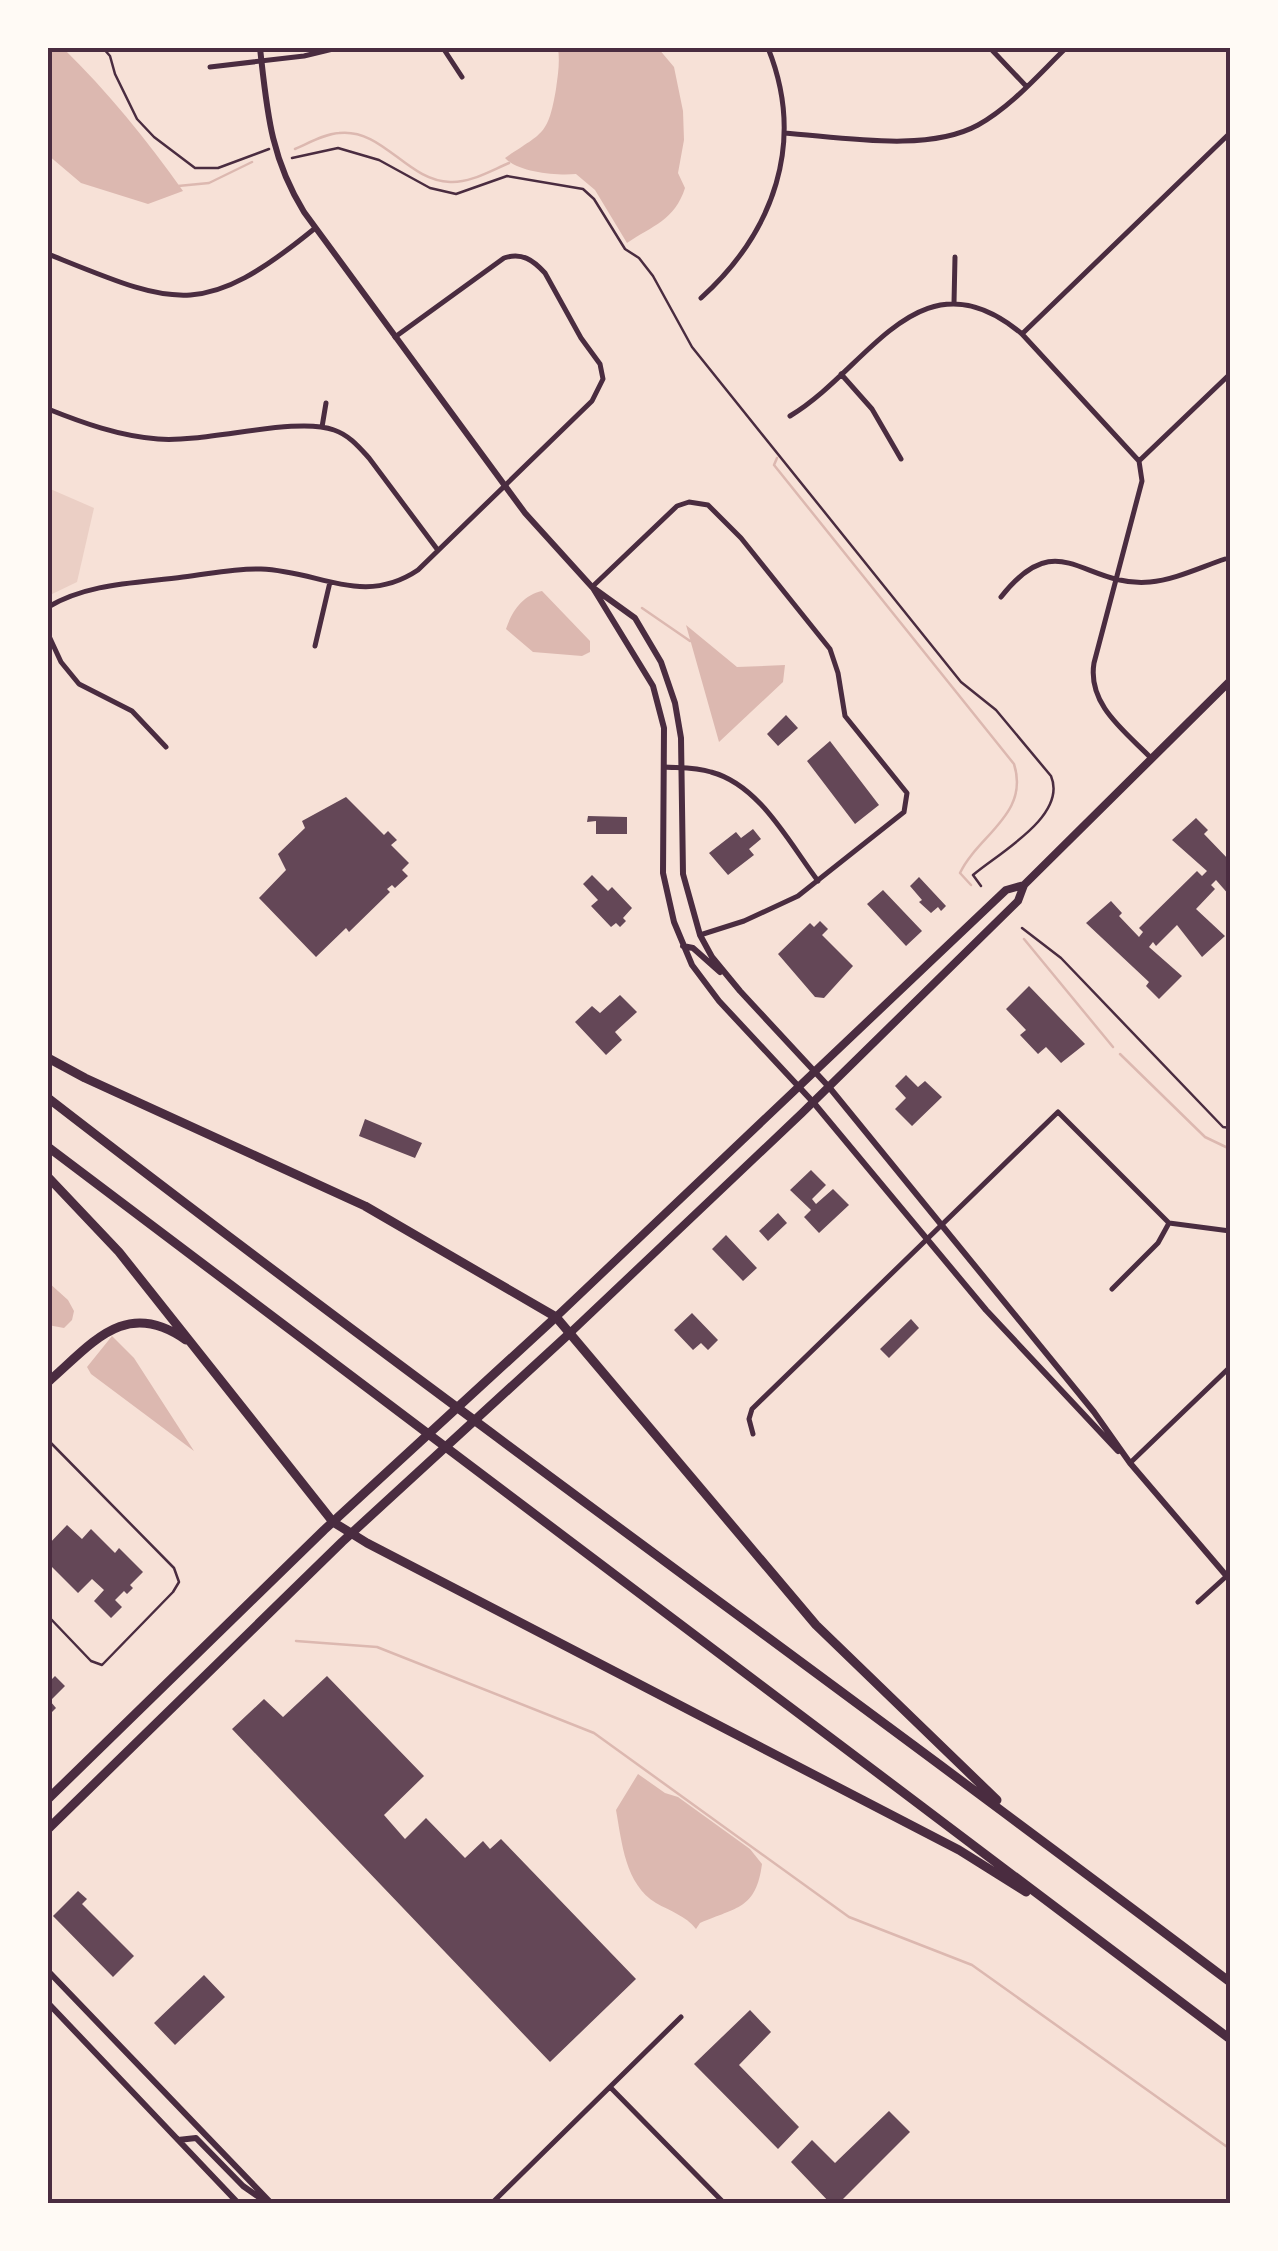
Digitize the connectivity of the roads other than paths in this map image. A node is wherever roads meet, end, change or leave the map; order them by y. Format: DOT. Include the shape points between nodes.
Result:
graph roads {
  1 [pos="260,48"];
  2 [pos="337,48"];
  3 [pos="442,48"];
  4 [pos="768,48"];
  5 [pos="990,48"];
  6 [pos="1066,48"];
  7 [pos="262,62"];
  8 [pos="210,67"];
  9 [pos="462,77"];
  10 [pos="1026,86"];
  11 [pos="784,134"];
  12 [pos="1230,134"];
  13 [pos="314,229"];
  14 [pos="48,254"];
  15 [pos="956,257"];
  16 [pos="700,298"];
  17 [pos="954,303"];
  18 [pos="1022,334"];
  19 [pos="395,338"];
  20 [pos="842,374"];
  21 [pos="1230,374"];
  22 [pos="326,402"];
  23 [pos="48,409"];
  24 [pos="790,416"];
  25 [pos="322,427"];
  26 [pos="901,459"];
  27 [pos="1139,461"];
  28 [pos="505,485"];
  29 [pos="438,550"];
  30 [pos="1225,559"];
  31 [pos="1116,577"];
  32 [pos="330,582"];
  33 [pos="592,586"];
  34 [pos="1001,597"];
  35 [pos="48,607"];
  36 [pos="48,634"];
  37 [pos="315,646"];
  38 [pos="1230,681"];
  39 [pos="166,748"];
  40 [pos="1152,759"];
  41 [pos="664,768"];
  42 [pos="681,768"];
  43 [pos="818,882"];
  44 [pos="1024,885"];
  45 [pos="700,935"];
  46 [pos="683,946"];
  47 [pos="729,979"];
  48 [pos="48,1058"];
  49 [pos="815,1072"];
  50 [pos="800,1087"];
  51 [pos="829,1087"];
  52 [pos="48,1098"];
  53 [pos="813,1102"];
  54 [pos="48,1147"];
  55 [pos="48,1177"];
  56 [pos="1169,1223"];
  57 [pos="940,1226"];
  58 [pos="1230,1230"];
  59 [pos="926,1238"];
  60 [pos="1112,1289"];
  61 [pos="556,1317"];
  62 [pos="570,1332"];
  63 [pos="200,1350"];
  64 [pos="1230,1367"];
  65 [pos="48,1382"];
  66 [pos="753,1434"];
  67 [pos="48,1440"];
  68 [pos="1130,1463"];
  69 [pos="334,1522"];
  70 [pos="352,1534"];
  71 [pos="1229,1576"];
  72 [pos="1198,1602"];
  73 [pos="48,1616"];
  74 [pos="48,1799"];
  75 [pos="1024,1826"];
  76 [pos="48,1829"];
  77 [pos="48,1971"];
  78 [pos="1230,1982"];
  79 [pos="1163,1989"];
  80 [pos="48,2003"];
  81 [pos="681,2017"];
  82 [pos="1230,2039"];
  83 [pos="610,2087"];
  84 [pos="178,2140"];
  85 [pos="239,2204"];
  86 [pos="270,2204"];
  87 [pos="492,2204"];
  88 [pos="725,2204"];
  1 -- 7 [label="street"];
  2 -- 7 [label="street"];
  3 -- 9 [label="street"];
  4 -- 11 [label="street"];
  5 -- 10 [label="street"];
  6 -- 10 [label="street"];
  7 -- 8 [label="street"];
  7 -- 13 [label="street" via="273,148"];
  10 -- 11 [label="street" via="976,126 949,136"];
  11 -- 16 [label="street" via="774,194 758,230"];
  12 -- 18 [label="street"];
  13 -- 14 [label="street" via="252,276 194,296 154,294"];
  13 -- 19 [label="street"];
  15 -- 17 [label="street"];
  17 -- 18 [label="street" via="991,312"];
  17 -- 20 [label="street" via="897,322"];
  18 -- 27 [label="street"];
  19 -- 28 [label="street"];
  19 -- 28 [label="street" via="504,258 521,256 544,273 603,372 602,386"];
  20 -- 24 [label="street"];
  20 -- 26 [label="street"];
  21 -- 27 [label="street"];
  22 -- 25 [label="street"];
  23 -- 25 [label="street" via="160,440"];
  25 -- 29 [label="street" via="358,446"];
  27 -- 31 [label="street" via="1142,482"];
  28 -- 29 [label="street"];
  28 -- 33 [label="street"];
  29 -- 32 [label="street" via="388,586"];
  30 -- 31 [label="street" via="1149,582"];
  31 -- 34 [label="street" via="1040,562"];
  31 -- 40 [label="street" via="1092,684 1102,706"];
  32 -- 35 [label="street" via="278,570 239,570 90,589"];
  32 -- 37 [label="street"];
  33 -- 41 [label="street" via="653,686 664,728"];
  33 -- 42 [label="street" via="635,618 662,662 675,703"];
  33 -- 43 [label="street" via="677,506 708,505 830,650 845,716 907,793 904,812"];
  36 -- 39 [label="street" via="79,684 132,711"];
  38 -- 40 [label="main road"];
  40 -- 44 [label="main road"];
  41 -- 42 [label="street"];
  41 -- 46 [label="street" via="663,873"];
  42 -- 43 [label="street" via="709,771 742,787"];
  42 -- 45 [label="street" via="682,874"];
  43 -- 45 [label="street"];
  44 -- 49 [label="main road" via="1006,890"];
  44 -- 51 [label="main road" via="1018,902"];
  45 -- 47 [label="street"];
  46 -- 47 [label="street"];
  46 -- 50 [label="street" via="720,1001"];
  47 -- 49 [label="street"];
  48 -- 61 [label="highway" via="366,1206"];
  49 -- 50 [label="main road"];
  49 -- 51 [label="street"];
  50 -- 53 [label="street"];
  50 -- 61 [label="main road"];
  51 -- 53 [label="main road"];
  51 -- 57 [label="street"];
  52 -- 75 [label="highway"];
  53 -- 59 [label="street"];
  53 -- 62 [label="main road"];
  54 -- 79 [label="highway"];
  55 -- 63 [label="highway"];
  56 -- 57 [label="street" via="1058,1112"];
  56 -- 58 [label="street"];
  56 -- 60 [label="street"];
  57 -- 59 [label="street"];
  57 -- 68 [label="street"];
  59 -- 66 [label="street" via="752,1410"];
  59 -- 68 [label="street"];
  61 -- 62 [label="highway"];
  61 -- 69 [label="highway"];
  62 -- 70 [label="highway"];
  62 -- 75 [label="highway" via="816,1625"];
  63 -- 65 [label="highway" via="171,1330 127,1322"];
  63 -- 69 [label="highway"];
  64 -- 68 [label="street"];
  67 -- 73 [label="lane" via="174,1568 179,1582 102,1665"];
  68 -- 71 [label="street"];
  69 -- 70 [label="highway"];
  69 -- 74 [label="highway"];
  70 -- 76 [label="highway"];
  70 -- 79 [label="highway" via="959,1850"];
  71 -- 72 [label="street"];
  75 -- 78 [label="highway"];
  77 -- 86 [label="street"];
  79 -- 82 [label="highway"];
  80 -- 84 [label="street"];
  81 -- 83 [label="street"];
  83 -- 87 [label="street"];
  83 -- 88 [label="street"];
  84 -- 85 [label="street"];
  84 -- 86 [label="street" via="196,2138"];
}
